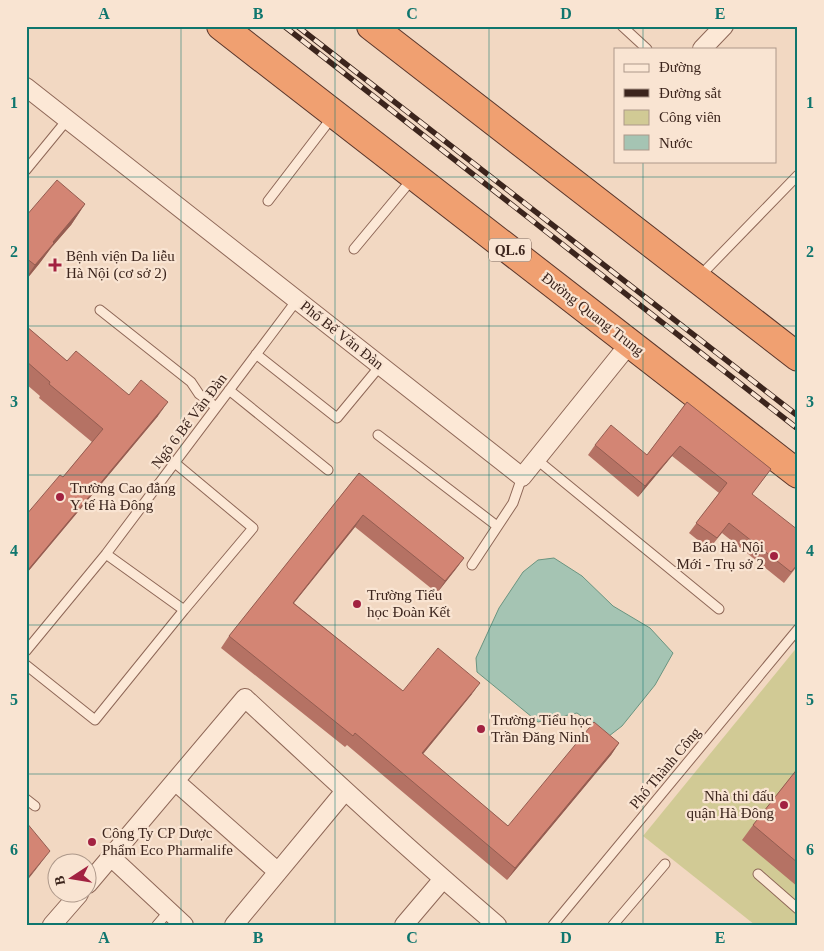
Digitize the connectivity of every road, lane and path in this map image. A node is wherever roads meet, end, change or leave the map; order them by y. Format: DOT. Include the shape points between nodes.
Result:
graph roads {
  1 [pos="221,26"];
  2 [pos="622,26"];
  3 [pos="724,26"];
  4 [pos="387,31"];
  5 [pos="646,48"];
  6 [pos="703,48"];
  7 [pos="26,87"];
  8 [pos="334,114"];
  9 [pos="67,120"];
  10 [pos="26,170"];
  11 [pos="414,176"];
  12 [pos="798,176"];
  13 [pos="268,201"];
  14 [pos="354,249"];
  15 [pos="697,279"];
  16 [pos="297,300"];
  17 [pos="100,310"];
  18 [pos="630,343"];
  19 [pos="256,354"];
  20 [pos="798,358"];
  21 [pos="380,366"];
  22 [pos="229,390"];
  23 [pos="216,408"];
  24 [pos="378,435"];
  25 [pos="536,459"];
  26 [pos="175,463"];
  27 [pos="328,470"];
  28 [pos="798,474"];
  29 [pos="522,477"];
  30 [pos="497,526"];
  31 [pos="106,554"];
  32 [pos="472,565"];
  33 [pos="719,609"];
  34 [pos="184,610"];
  35 [pos="798,630"];
  36 [pos="26,651"];
  37 [pos="26,665"];
  38 [pos="174,782"];
  39 [pos="345,791"];
  40 [pos="26,799"];
  41 [pos="35,806"];
  42 [pos="110,857"];
  43 [pos="665,864"];
  44 [pos="98,872"];
  45 [pos="278,872"];
  46 [pos="758,874"];
  47 [pos="444,879"];
  48 [pos="70,904"];
  49 [pos="798,909"];
  50 [pos="169,911"];
  51 [pos="52,925"];
  52 [pos="157,925"];
  53 [pos="184,925"];
  54 [pos="234,925"];
  55 [pos="404,925"];
  56 [pos="497,925"];
  57 [pos="553,925"];
  58 [pos="613,925"];
  1 -- 8 [label="highway, Đường Quang Trung / QL.6"];
  2 -- 5 [label="lane"];
  3 -- 6 [label="street"];
  4 -- 15 [label="highway"];
  7 -- 9 [label="street, Phố Bế Văn Đàn"];
  8 -- 11 [label="highway, Đường Quang Trung / QL.6"];
  8 -- 13 [label="lane"];
  9 -- 10 [label="lane"];
  9 -- 16 [label="street, Phố Bế Văn Đàn"];
  11 -- 14 [label="lane"];
  11 -- 18 [label="highway, Đường Quang Trung / QL.6"];
  12 -- 15 [label="lane"];
  15 -- 20 [label="highway"];
  16 -- 19 [label="lane, Ngõ 6 Bế Văn Đàn"];
  16 -- 21 [label="street, Phố Bế Văn Đàn"];
  17 -- 23 [label="lane" via="191,382 199,394"];
  18 -- 25 [label="street"];
  18 -- 28 [label="highway, Đường Quang Trung / QL.6"];
  19 -- 21 [label="lane" via="336,418"];
  19 -- 22 [label="lane, Ngõ 6 Bế Văn Đàn"];
  21 -- 29 [label="street, Phố Bế Văn Đàn"];
  22 -- 23 [label="lane, Ngõ 6 Bế Văn Đàn"];
  22 -- 27 [label="lane"];
  23 -- 26 [label="lane, Ngõ 6 Bế Văn Đàn"];
  24 -- 30 [label="lane"];
  25 -- 29 [label="street"];
  25 -- 33 [label="lane"];
  26 -- 31 [label="lane, Ngõ 6 Bế Văn Đàn"];
  26 -- 34 [label="lane" via="253,528"];
  29 -- 30 [label="lane" via="513,503"];
  30 -- 32 [label="lane"];
  31 -- 34 [label="lane"];
  31 -- 36 [label="lane, Ngõ 6 Bế Văn Đàn"];
  34 -- 37 [label="lane" via="95,720"];
  35 -- 57 [label="lane, Phố Thành Công"];
  38 -- 39 [label="street" via="245,698"];
  38 -- 42 [label="street"];
  38 -- 45 [label="street"];
  39 -- 45 [label="street"];
  39 -- 47 [label="street"];
  40 -- 41 [label="lane"];
  42 -- 44 [label="street"];
  42 -- 50 [label="street"];
  43 -- 58 [label="lane"];
  45 -- 54 [label="street"];
  46 -- 49 [label="lane"];
  47 -- 55 [label="street"];
  47 -- 56 [label="street"];
  48 -- 51 [label="street"];
  50 -- 52 [label="lane"];
  50 -- 53 [label="street"];
}
